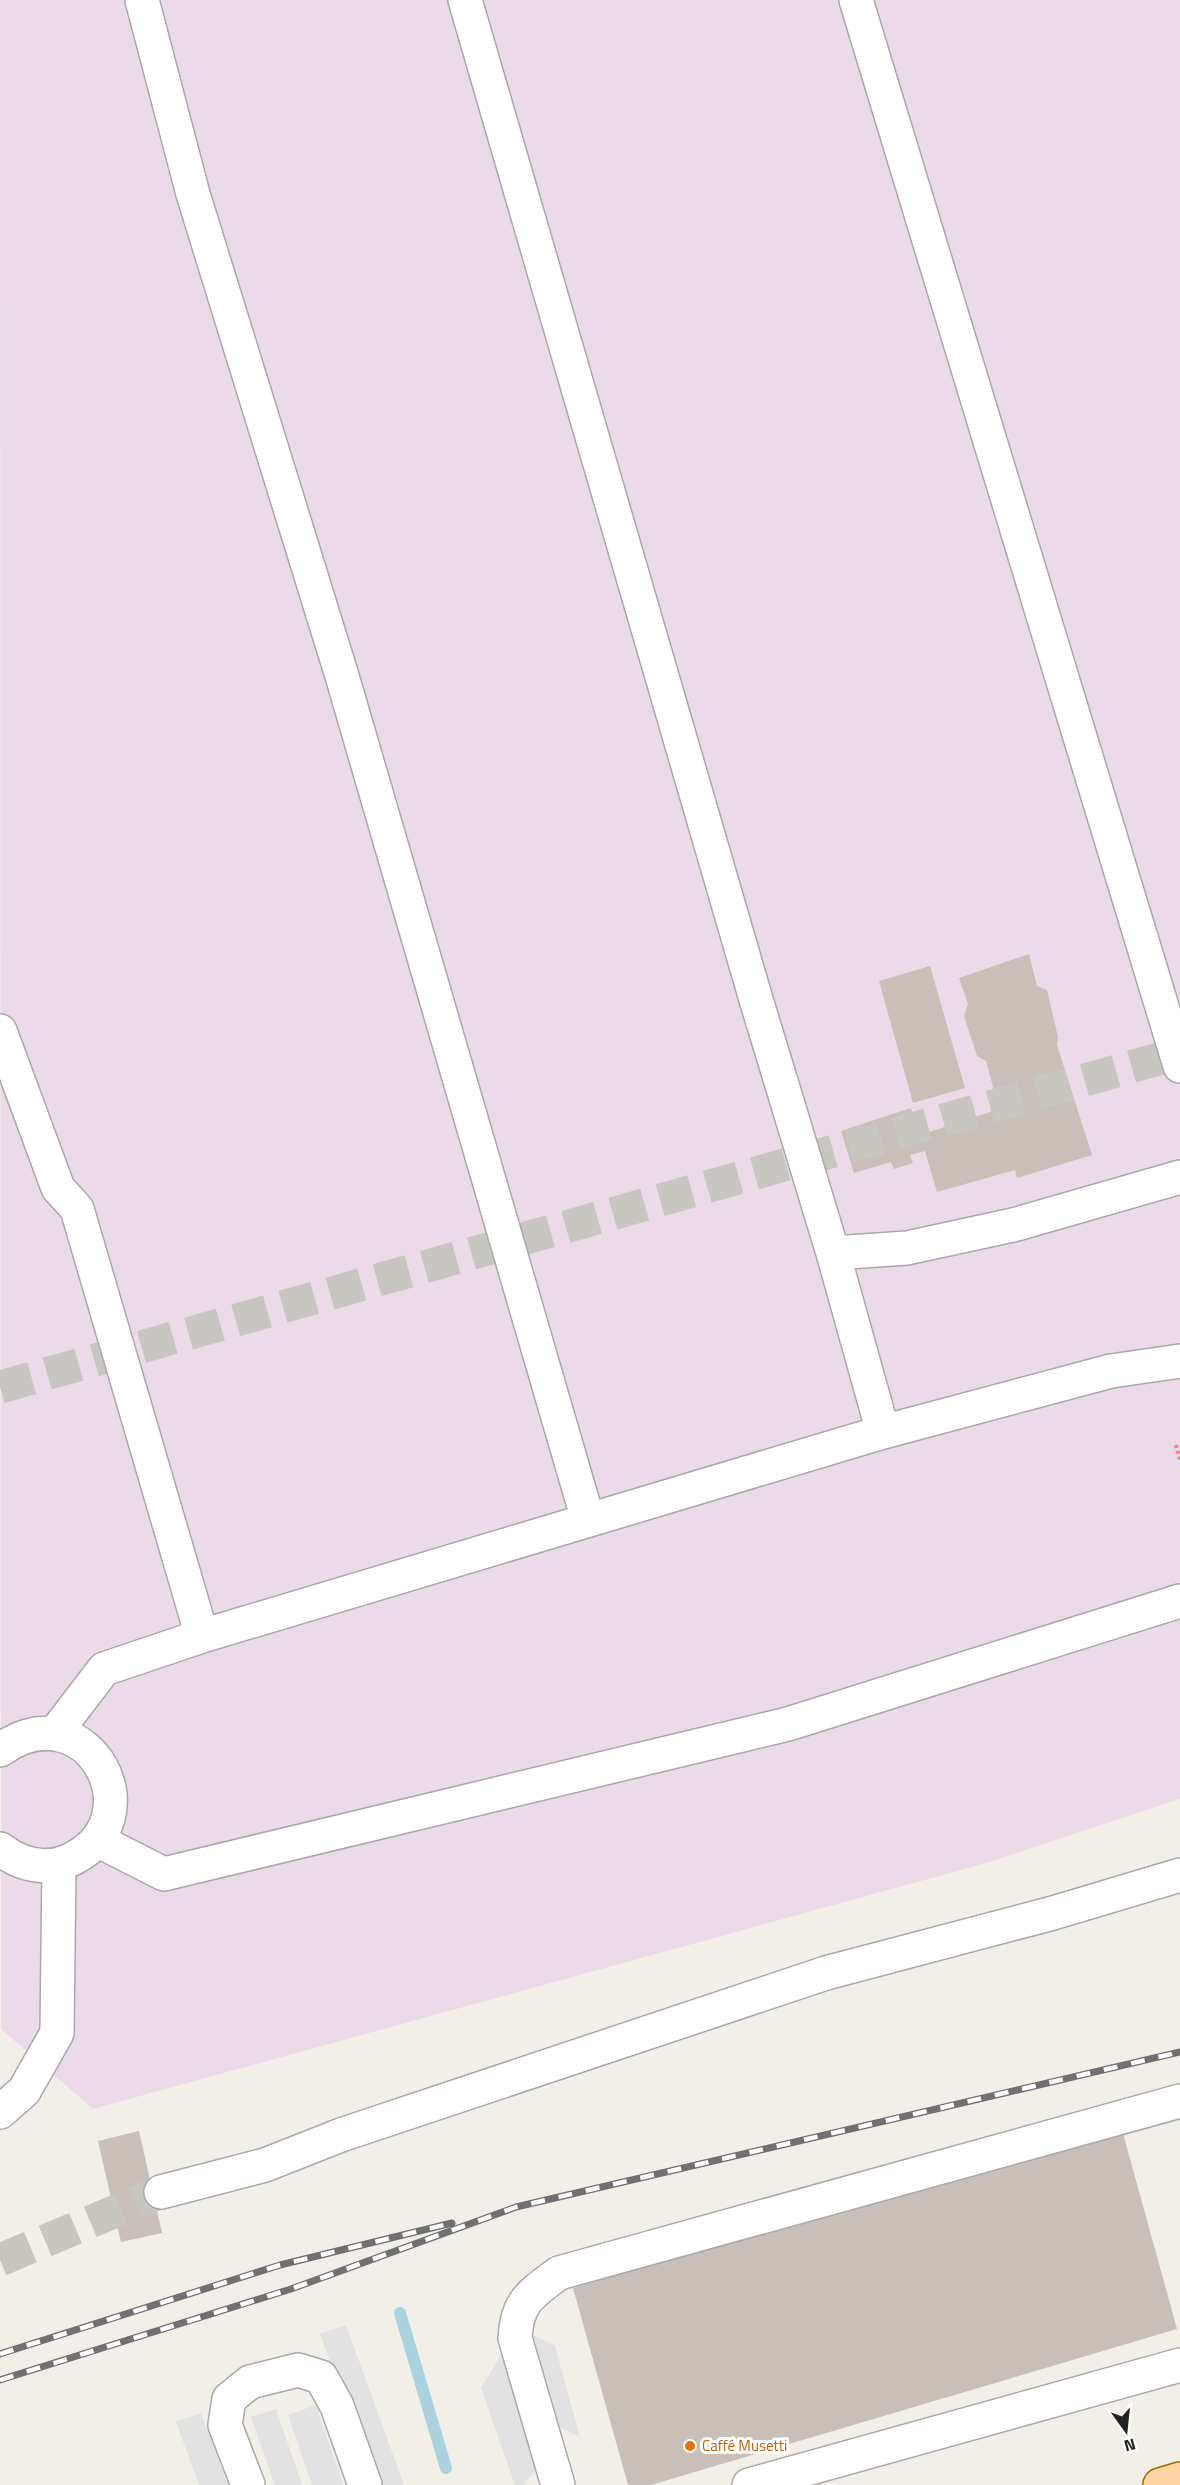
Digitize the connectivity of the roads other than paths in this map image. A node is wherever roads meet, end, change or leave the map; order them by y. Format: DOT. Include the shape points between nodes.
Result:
graph roads {
  1 [pos="142,0"];
  2 [pos="465,0"];
  3 [pos="856,0"];
  4 [pos="0,1031"];
  5 [pos="1180,1066"];
  6 [pos="1180,1177"];
  7 [pos="833,1253"];
  8 [pos="1180,1361"];
  9 [pos="883,1432"];
  10 [pos="588,1520"];
  11 [pos="1180,1601"];
  12 [pos="202,1636"];
  13 [pos="55,1733"];
  14 [pos="0,1750"];
  15 [pos="97,1840"];
  16 [pos="0,1849"];
  17 [pos="59,1864"];
  18 [pos="1180,1875"];
  19 [pos="1180,2101"];
  20 [pos="0,2112"];
  21 [pos="160,2192"];
  22 [pos="1180,2365"];
  23 [pos="1180,2479"];
  24 [pos="248,2485"];
  25 [pos="365,2485"];
  26 [pos="558,2485"];
  27 [pos="749,2485"];
  28 [pos="1160,2485"];
  1 -- 10 [label="lane" via="193,194 342,676"];
  2 -- 7 [label="lane"];
  3 -- 5 [label="lane"];
  4 -- 12 [label="lane" via="58,1188 77,1209"];
  6 -- 7 [label="lane" via="1017,1224 907,1248"];
  7 -- 9 [label="lane"];
  8 -- 9 [label="lane" via="1111,1371"];
  9 -- 10 [label="lane"];
  10 -- 12 [label="lane"];
  11 -- 15 [label="lane" via="788,1724 164,1874"];
  12 -- 13 [label="lane" via="104,1669"];
  13 -- 14 [label="lane" via="34,1733"];
  13 -- 15 [label="lane" via="77,1741 95,1755 107,1775 111,1797 108,1820"];
  15 -- 17 [label="lane" via="80,1855"];
  16 -- 17 [label="lane" via="14,1859 36,1866"];
  17 -- 20 [label="lane" via="57,2033 24,2091"];
  18 -- 21 [label="lane" via="826,1973 265,2164"];
  19 -- 26 [label="lane" via="559,2273 528,2296 516,2318 514,2338"];
  22 -- 27 [label="lane"];
  23 -- 28 [label="main road"];
  24 -- 25 [label="lane" via="225,2425 229,2399 250,2382 298,2370 321,2377 337,2406"];
}
